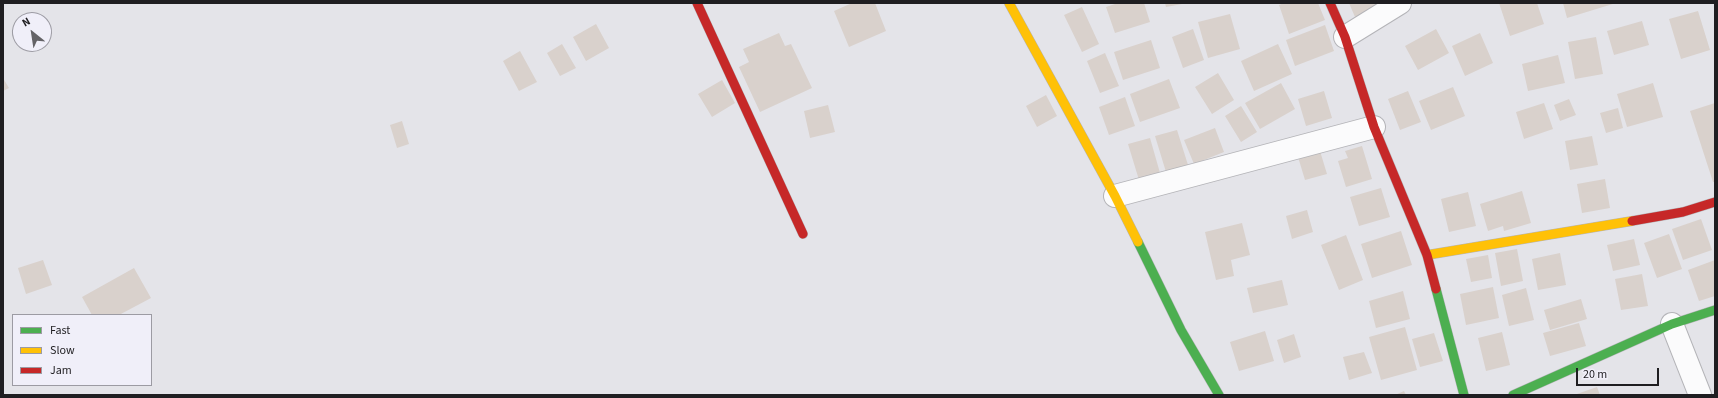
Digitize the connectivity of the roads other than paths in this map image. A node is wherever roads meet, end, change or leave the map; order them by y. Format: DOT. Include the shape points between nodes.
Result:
graph roads {
  1 [pos="697,3"];
  2 [pos="1009,3"];
  3 [pos="1330,3"];
  4 [pos="1400,3"];
  5 [pos="1345,37"];
  6 [pos="1374,127"];
  7 [pos="1115,196"];
  8 [pos="1715,202"];
  9 [pos="803,234"];
  10 [pos="1427,255"];
  11 [pos="1715,310"];
  12 [pos="1672,324"];
  13 [pos="1219,395"];
  14 [pos="1464,395"];
  15 [pos="1513,395"];
  16 [pos="1700,395"];
  1 -- 9 [label="street"];
  2 -- 7 [label="street"];
  3 -- 5 [label="street"];
  4 -- 5 [label="street"];
  5 -- 6 [label="street"];
  6 -- 7 [label="street"];
  6 -- 10 [label="street"];
  7 -- 13 [label="street" via="1181,330"];
  8 -- 10 [label="street" via="1683,212"];
  10 -- 14 [label="street"];
  11 -- 12 [label="street"];
  12 -- 15 [label="street"];
  12 -- 16 [label="street"];
}
